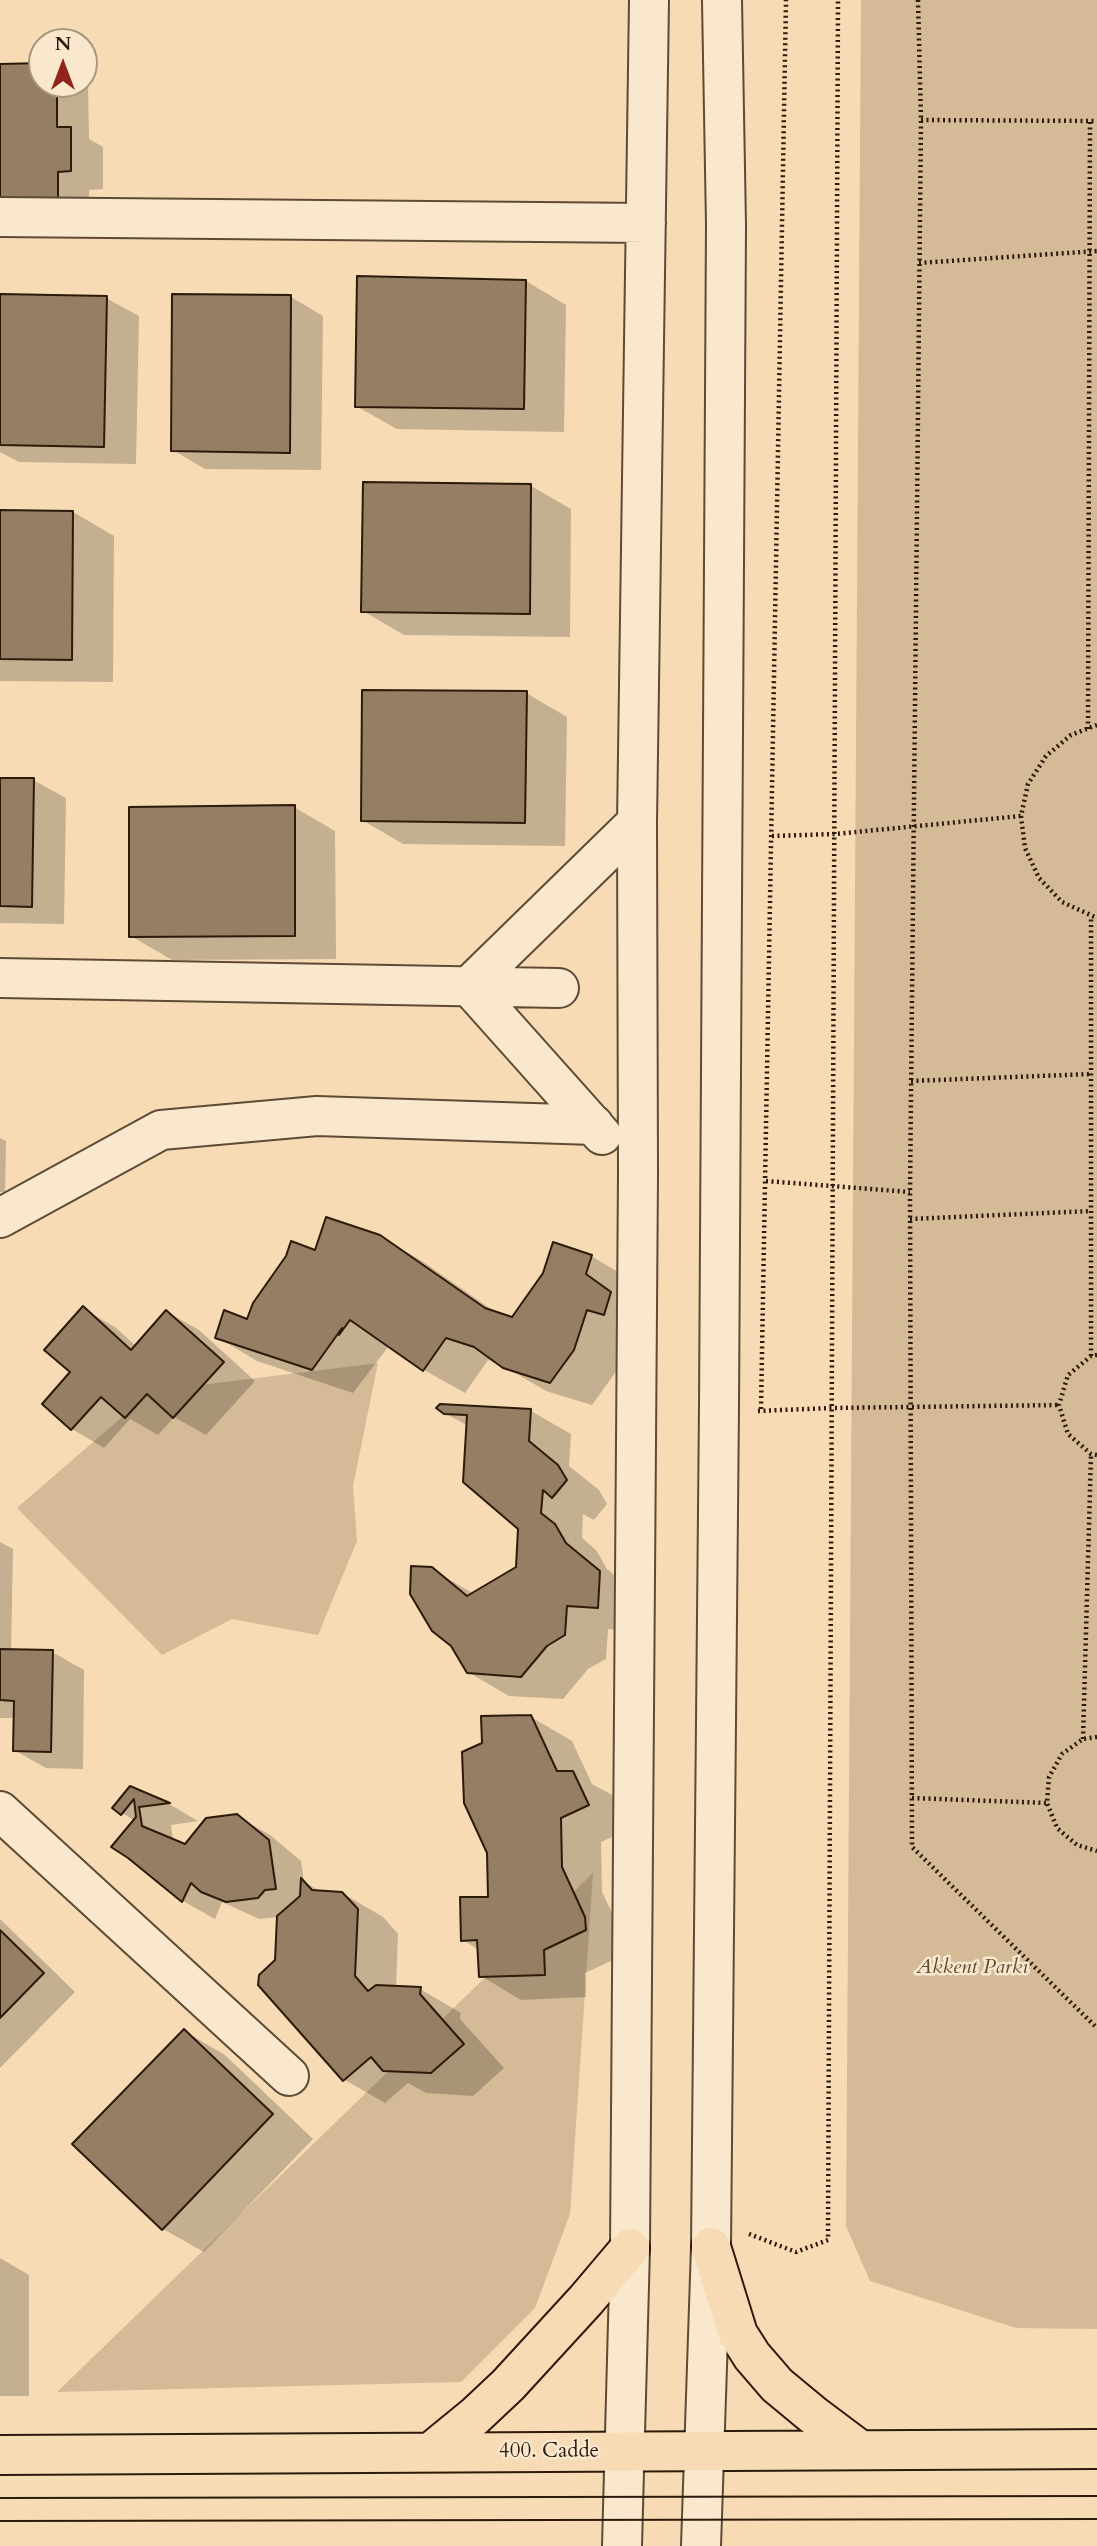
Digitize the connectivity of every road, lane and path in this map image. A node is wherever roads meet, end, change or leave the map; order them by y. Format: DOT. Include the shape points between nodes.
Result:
graph roads {
  1 [pos="649,0"];
  2 [pos="722,0"];
  3 [pos="786,0"];
  4 [pos="838,0"];
  5 [pos="918,0"];
  6 [pos="921,120"];
  7 [pos="1090,121"];
  8 [pos="1097,121"];
  9 [pos="0,217"];
  10 [pos="646,223"];
  11 [pos="1089,251"];
  12 [pos="1097,251"];
  13 [pos="919,262"];
  14 [pos="1097,725"];
  15 [pos="1088,729"];
  16 [pos="1021,816"];
  17 [pos="637,822"];
  18 [pos="914,825"];
  19 [pos="835,834"];
  20 [pos="772,836"];
  21 [pos="1094,917"];
  22 [pos="0,978"];
  23 [pos="469,986"];
  24 [pos="559,988"];
  25 [pos="1091,1074"];
  26 [pos="911,1081"];
  27 [pos="594,1125"];
  28 [pos="638,1174"];
  29 [pos="765,1181"];
  30 [pos="832,1185"];
  31 [pos="910,1192"];
  32 [pos="1091,1211"];
  33 [pos="0,1218"];
  34 [pos="910,1219"];
  35 [pos="1094,1355"];
  36 [pos="1059,1405"];
  37 [pos="719,1406"];
  38 [pos="911,1406"];
  39 [pos="831,1408"];
  40 [pos="761,1412"];
  41 [pos="1094,1454"];
  42 [pos="1097,1737"];
  43 [pos="1083,1739"];
  44 [pos="912,1798"];
  45 [pos="1047,1803"];
  46 [pos="0,1811"];
  47 [pos="1097,1851"];
  48 [pos="1097,2028"];
  49 [pos="289,2077"];
  50 [pos="728,2240"];
  51 [pos="630,2248"];
  52 [pos="1097,2449"];
  53 [pos="705,2450"];
  54 [pos="860,2450"];
  55 [pos="624,2451"];
  56 [pos="431,2452"];
  57 [pos="0,2455"];
  58 [pos="622,2546"];
  59 [pos="701,2546"];
  1 -- 10 [label="street"];
  2 -- 37 [label="street" via="726,239"];
  3 -- 20 [label="path"];
  4 -- 19 [label="path"];
  5 -- 6 [label="path"];
  6 -- 7 [label="path"];
  6 -- 13 [label="path"];
  7 -- 8 [label="path"];
  7 -- 11 [label="path"];
  9 -- 10 [label="street"];
  10 -- 17 [label="street"];
  11 -- 12 [label="path"];
  11 -- 13 [label="path"];
  11 -- 15 [label="path"];
  13 -- 18 [label="path"];
  14 -- 15 [label="path"];
  15 -- 16 [label="path" via="1071,735 1046,756 1028,784"];
  16 -- 18 [label="path"];
  16 -- 21 [label="path" via="1025,848 1039,878 1062,902"];
  17 -- 23 [label="street"];
  17 -- 28 [label="street"];
  18 -- 19 [label="path"];
  18 -- 26 [label="path"];
  19 -- 20 [label="path"];
  19 -- 30 [label="path"];
  20 -- 29 [label="path"];
  21 -- 25 [label="path"];
  22 -- 23 [label="street"];
  23 -- 24 [label="street"];
  23 -- 27 [label="street"];
  25 -- 26 [label="path"];
  25 -- 32 [label="path"];
  26 -- 31 [label="path"];
  27 -- 28 [label="street"];
  27 -- 33 [label="street" via="317,1116 161,1130"];
  28 -- 51 [label="street"];
  29 -- 30 [label="path"];
  29 -- 40 [label="path"];
  30 -- 31 [label="path"];
  30 -- 39 [label="path"];
  31 -- 34 [label="path"];
  32 -- 34 [label="path"];
  32 -- 35 [label="path"];
  34 -- 38 [label="path"];
  35 -- 36 [label="path" via="1068,1376"];
  36 -- 38 [label="path"];
  36 -- 41 [label="path" via="1068,1434"];
  37 -- 40 [label="path"];
  37 -- 50 [label="street"];
  38 -- 39 [label="path"];
  38 -- 44 [label="path"];
  39 -- 40 [label="path"];
  39 -- 50 [label="path" via="828,2240 796,2252"];
  41 -- 43 [label="path"];
  42 -- 43 [label="path"];
  43 -- 45 [label="path" via="1062,1754 1049,1777"];
  44 -- 45 [label="path"];
  44 -- 48 [label="path" via="912,1847"];
  45 -- 47 [label="path" via="1057,1828 1077,1845"];
  46 -- 49 [label="street"];
  50 -- 53 [label="street"];
  50 -- 54 [label="main road" via="738,2334 777,2385"];
  51 -- 55 [label="street"];
  51 -- 56 [label="main road" via="508,2385"];
  52 -- 54 [label="main road, 400. Cadde"];
  53 -- 54 [label="main road, 400. Cadde"];
  53 -- 55 [label="main road, 400. Cadde"];
  53 -- 59 [label="street"];
  55 -- 56 [label="main road, 400. Cadde"];
  55 -- 58 [label="street"];
  56 -- 57 [label="main road, 400. Cadde"];
}
